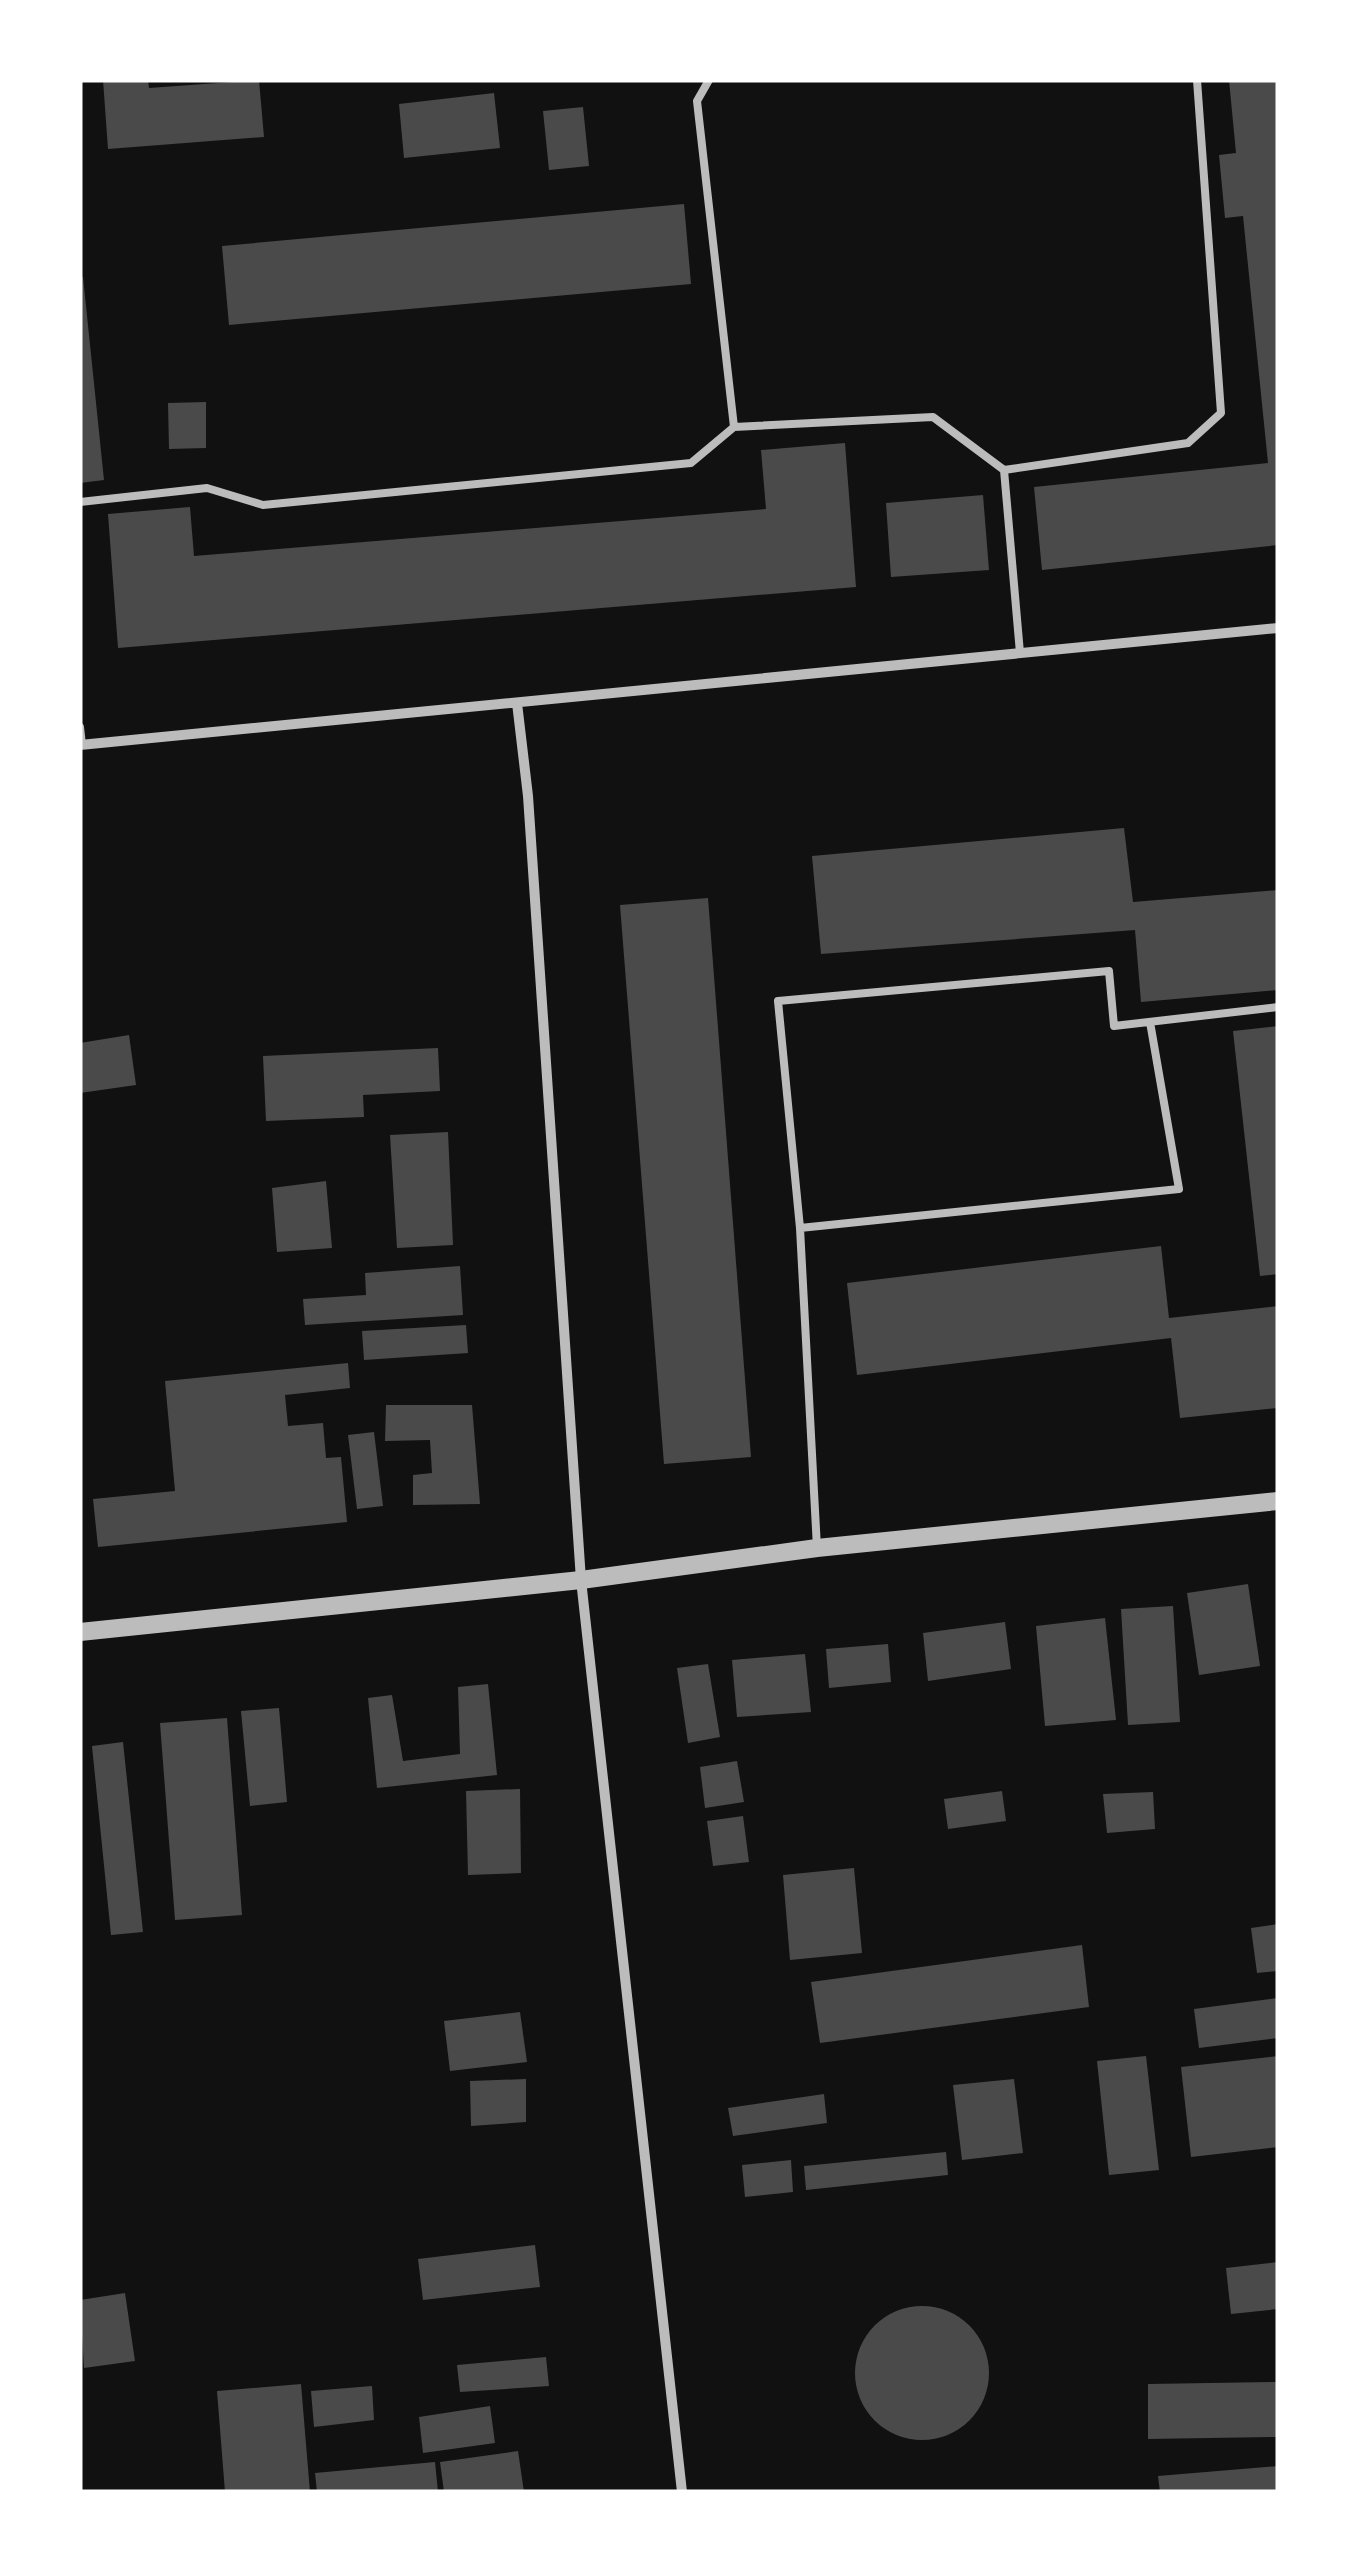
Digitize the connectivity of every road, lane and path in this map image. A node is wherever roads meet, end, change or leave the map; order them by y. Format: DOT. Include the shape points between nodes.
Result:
graph roads {
  1 [pos="709,80"];
  2 [pos="1198,80"];
  3 [pos="734,427"];
  4 [pos="1004,470"];
  5 [pos="80,502"];
  6 [pos="1278,628"];
  7 [pos="1020,653"];
  8 [pos="517,702"];
  9 [pos="80,726"];
  10 [pos="81,745"];
  11 [pos="1278,1006"];
  12 [pos="1150,1022"];
  13 [pos="800,1228"];
  14 [pos="1278,1501"];
  15 [pos="817,1548"];
  16 [pos="582,1580"];
  17 [pos="80,1632"];
  18 [pos="682,2492"];
  1 -- 3 [label="lane" via="698,100"];
  2 -- 4 [label="lane" via="1220,412 1188,443"];
  3 -- 4 [label="lane" via="933,418"];
  3 -- 5 [label="lane" via="691,464 264,505 207,488"];
  4 -- 7 [label="lane"];
  6 -- 7 [label="street"];
  7 -- 8 [label="street"];
  8 -- 10 [label="street"];
  8 -- 16 [label="street"];
  9 -- 10 [label="lane"];
  11 -- 12 [label="lane"];
  12 -- 13 [label="lane" via="1179,1190"];
  12 -- 13 [label="lane" via="1114,1026 1109,972 778,1002"];
  13 -- 15 [label="lane"];
  14 -- 15 [label="street"];
  15 -- 16 [label="street"];
  16 -- 17 [label="street"];
  16 -- 18 [label="street"];
}
